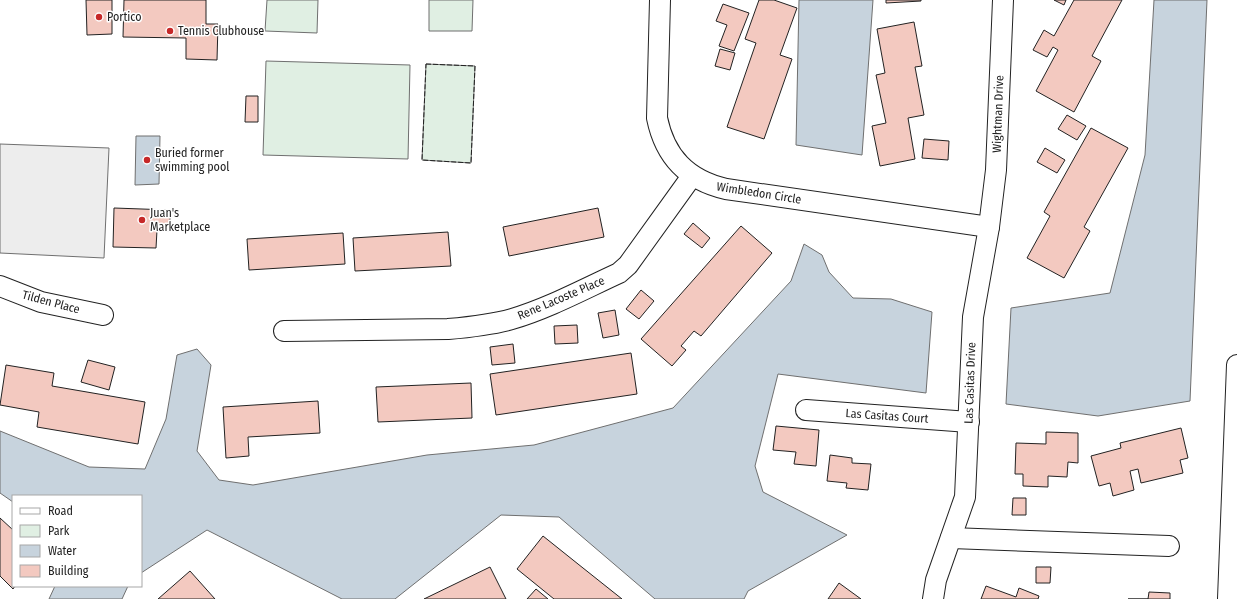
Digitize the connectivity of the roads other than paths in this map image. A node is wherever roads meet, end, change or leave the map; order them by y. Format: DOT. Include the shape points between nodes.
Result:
graph roads {
  1 [pos="660,0"];
  2 [pos="1003,0"];
  3 [pos="692,176"];
  4 [pos="989,228"];
  5 [pos="0,286"];
  6 [pos="103,315"];
  7 [pos="284,331"];
  8 [pos="1237,365"];
  9 [pos="806,410"];
  10 [pos="968,422"];
  11 [pos="951,538"];
  12 [pos="1169,546"];
  13 [pos="933,599"];
  14 [pos="1228,599"];
  1 -- 3 [label="street, Wimbledon Circle" via="657,118 672,156"];
  2 -- 4 [label="street, Wightman Drive" via="996,170"];
  3 -- 4 [label="street, Wimbledon Circle" via="712,186 726,189"];
  3 -- 7 [label="street, Rene Lacoste Place" via="628,265 619,273 535,311 474,327"];
  4 -- 10 [label="street, Las Casitas Drive" via="973,317"];
  5 -- 6 [label="street, Tilden Place" via="41,302"];
  8 -- 14 [label="street"];
  9 -- 10 [label="street, Las Casitas Court"];
  10 -- 11 [label="street, Las Casitas Drive" via="965,497"];
  11 -- 12 [label="street"];
  11 -- 13 [label="street, Las Casitas Drive" via="936,580"];
}
